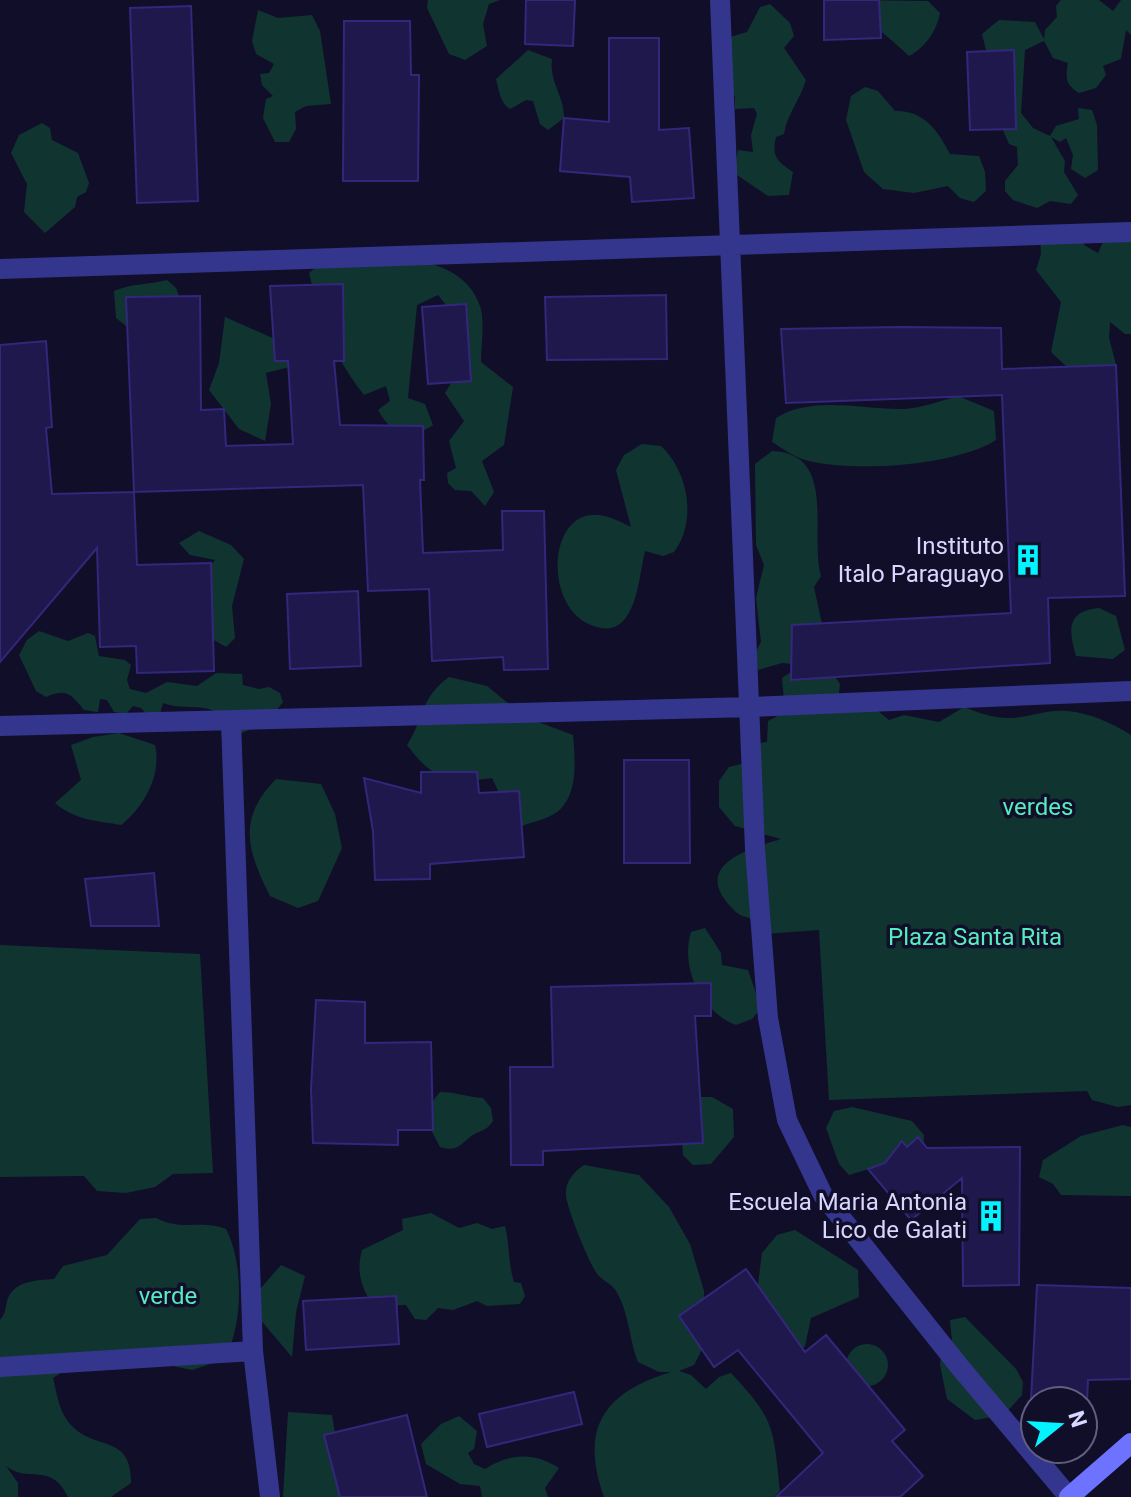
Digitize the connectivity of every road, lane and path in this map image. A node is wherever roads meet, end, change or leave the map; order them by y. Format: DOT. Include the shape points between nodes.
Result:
graph roads {
  1 [pos="720,0"];
  2 [pos="1131,232"];
  3 [pos="729,244"];
  4 [pos="0,269"];
  5 [pos="1131,691"];
  6 [pos="750,707"];
  7 [pos="231,721"];
  8 [pos="0,726"];
  9 [pos="253,1351"];
  10 [pos="0,1367"];
  11 [pos="1131,1443"];
  12 [pos="270,1497"];
  13 [pos="1069,1497"];
  1 -- 3 [label="street"];
  2 -- 3 [label="street"];
  3 -- 4 [label="street"];
  3 -- 6 [label="street"];
  5 -- 6 [label="street"];
  6 -- 7 [label="street"];
  6 -- 13 [label="street" via="768,1018 787,1120 823,1195"];
  7 -- 8 [label="street"];
  7 -- 9 [label="street"];
  9 -- 10 [label="street"];
  9 -- 12 [label="street"];
  11 -- 13 [label="main road"];
}
